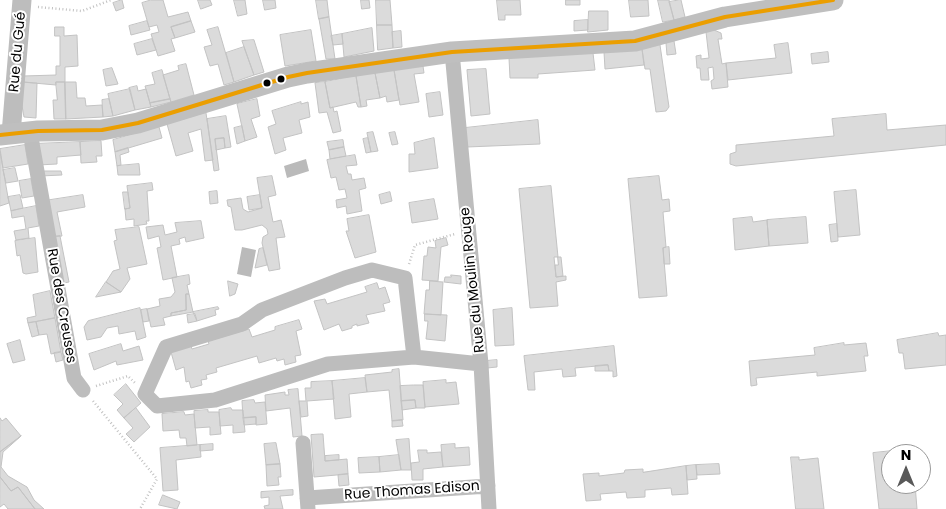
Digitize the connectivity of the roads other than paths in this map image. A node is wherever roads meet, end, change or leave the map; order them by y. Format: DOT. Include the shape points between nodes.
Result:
graph roads {
  1 [pos="833,0"];
  2 [pos="22,3"];
  3 [pos="452,52"];
  4 [pos="14,134"];
  5 [pos="414,358"];
  6 [pos="481,364"];
  7 [pos="84,390"];
  8 [pos="303,443"];
  9 [pos="488,486"];
  10 [pos="307,503"];
  11 [pos="489,509"];
  1 -- 3 [label="main road" via="725,17 634,41"];
  2 -- 4 [label="street, Rue du Gué"];
  3 -- 4 [label="main road" via="288,76 138,123 102,130"];
  3 -- 6 [label="street, Rue du Moulin Rouge"];
  4 -- 7 [label="street, Rue des Creuses" via="74,378"];
  5 -- 5 [label="street" via="405,278 372,270 262,310 242,324 166,348 145,394 157,406 215,400 328,364"];
  5 -- 6 [label="street"];
  6 -- 9 [label="street, Rue du Moulin Rouge"];
  8 -- 10 [label="street"];
  9 -- 10 [label="street, Rue Thomas Edison"];
  9 -- 11 [label="street, Rue du Moulin Rouge"];
}
